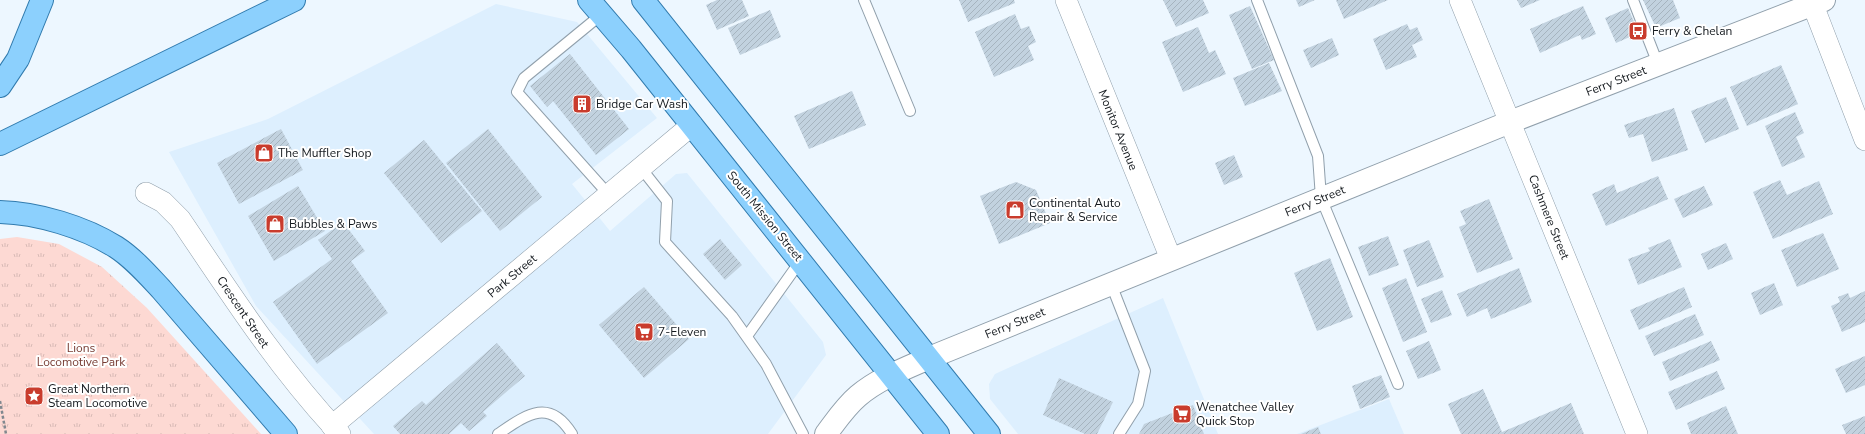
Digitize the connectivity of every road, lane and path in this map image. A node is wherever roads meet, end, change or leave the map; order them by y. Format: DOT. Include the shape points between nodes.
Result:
graph roads {
  1 [pos="42,0"];
  2 [pos="294,0"];
  3 [pos="643,0"];
  4 [pos="864,0"];
  5 [pos="1066,0"];
  6 [pos="1257,0"];
  7 [pos="1460,0"];
  8 [pos="1633,0"];
  9 [pos="1816,1"];
  10 [pos="595,7"];
  11 [pos="1658,64"];
  12 [pos="0,86"];
  13 [pos="910,112"];
  14 [pos="1510,122"];
  15 [pos="692,125"];
  16 [pos="1865,140"];
  17 [pos="0,144"];
  18 [pos="641,168"];
  19 [pos="146,193"];
  20 [pos="609,195"];
  21 [pos="1321,198"];
  22 [pos="0,212"];
  23 [pos="1171,259"];
  24 [pos="801,260"];
  25 [pos="1111,284"];
  26 [pos="747,336"];
  27 [pos="929,358"];
  28 [pos="891,375"];
  29 [pos="1398,384"];
  30 [pos="0,401"];
  31 [pos="336,430"];
  32 [pos="6,434"];
  33 [pos="286,434"];
  34 [pos="498,434"];
  35 [pos="572,434"];
  36 [pos="803,434"];
  37 [pos="826,434"];
  38 [pos="938,434"];
  39 [pos="989,434"];
  40 [pos="1119,434"];
  41 [pos="1637,434"];
  1 -- 12 [label="main road" via="18,59"];
  2 -- 17 [label="main road"];
  3 -- 27 [label="main road"];
  4 -- 13 [label="lane"];
  5 -- 23 [label="street, Monitor Avenue"];
  6 -- 21 [label="lane" via="1318,156"];
  7 -- 14 [label="street, Cashmere Street"];
  8 -- 11 [label="lane"];
  9 -- 11 [label="main road, Ferry Street"];
  9 -- 16 [label="street"];
  10 -- 15 [label="main road, South Mission Street"];
  10 -- 20 [label="lane" via="524,78 517,92"];
  11 -- 14 [label="main road, Ferry Street"];
  14 -- 21 [label="main road, Ferry Street"];
  14 -- 41 [label="street, Cashmere Street"];
  15 -- 18 [label="street, Park Street"];
  15 -- 24 [label="main road, South Mission Street"];
  18 -- 20 [label="street, Park Street"];
  18 -- 26 [label="lane" via="667,201 665,242"];
  19 -- 31 [label="street, Crescent Street" via="163,202 180,219 266,347"];
  20 -- 31 [label="street, Park Street"];
  21 -- 23 [label="main road, Ferry Street"];
  21 -- 29 [label="lane"];
  22 -- 33 [label="main road" via="50,220 82,229 117,247 140,266 161,289"];
  23 -- 25 [label="main road, Ferry Street"];
  24 -- 26 [label="lane"];
  24 -- 28 [label="main road, South Mission Street"];
  25 -- 27 [label="main road, Ferry Street"];
  25 -- 40 [label="lane" via="1145,371 1138,404"];
  26 -- 36 [label="lane" via="766,364"];
  27 -- 28 [label="main road, Ferry Street"];
  27 -- 39 [label="main road"];
  28 -- 37 [label="main road, Ferry Street" via="858,396"];
  28 -- 38 [label="main road, South Mission Street"];
  30 -- 32 [label="path"];
  34 -- 35 [label="lane" via="540,411 553,414"];
}
